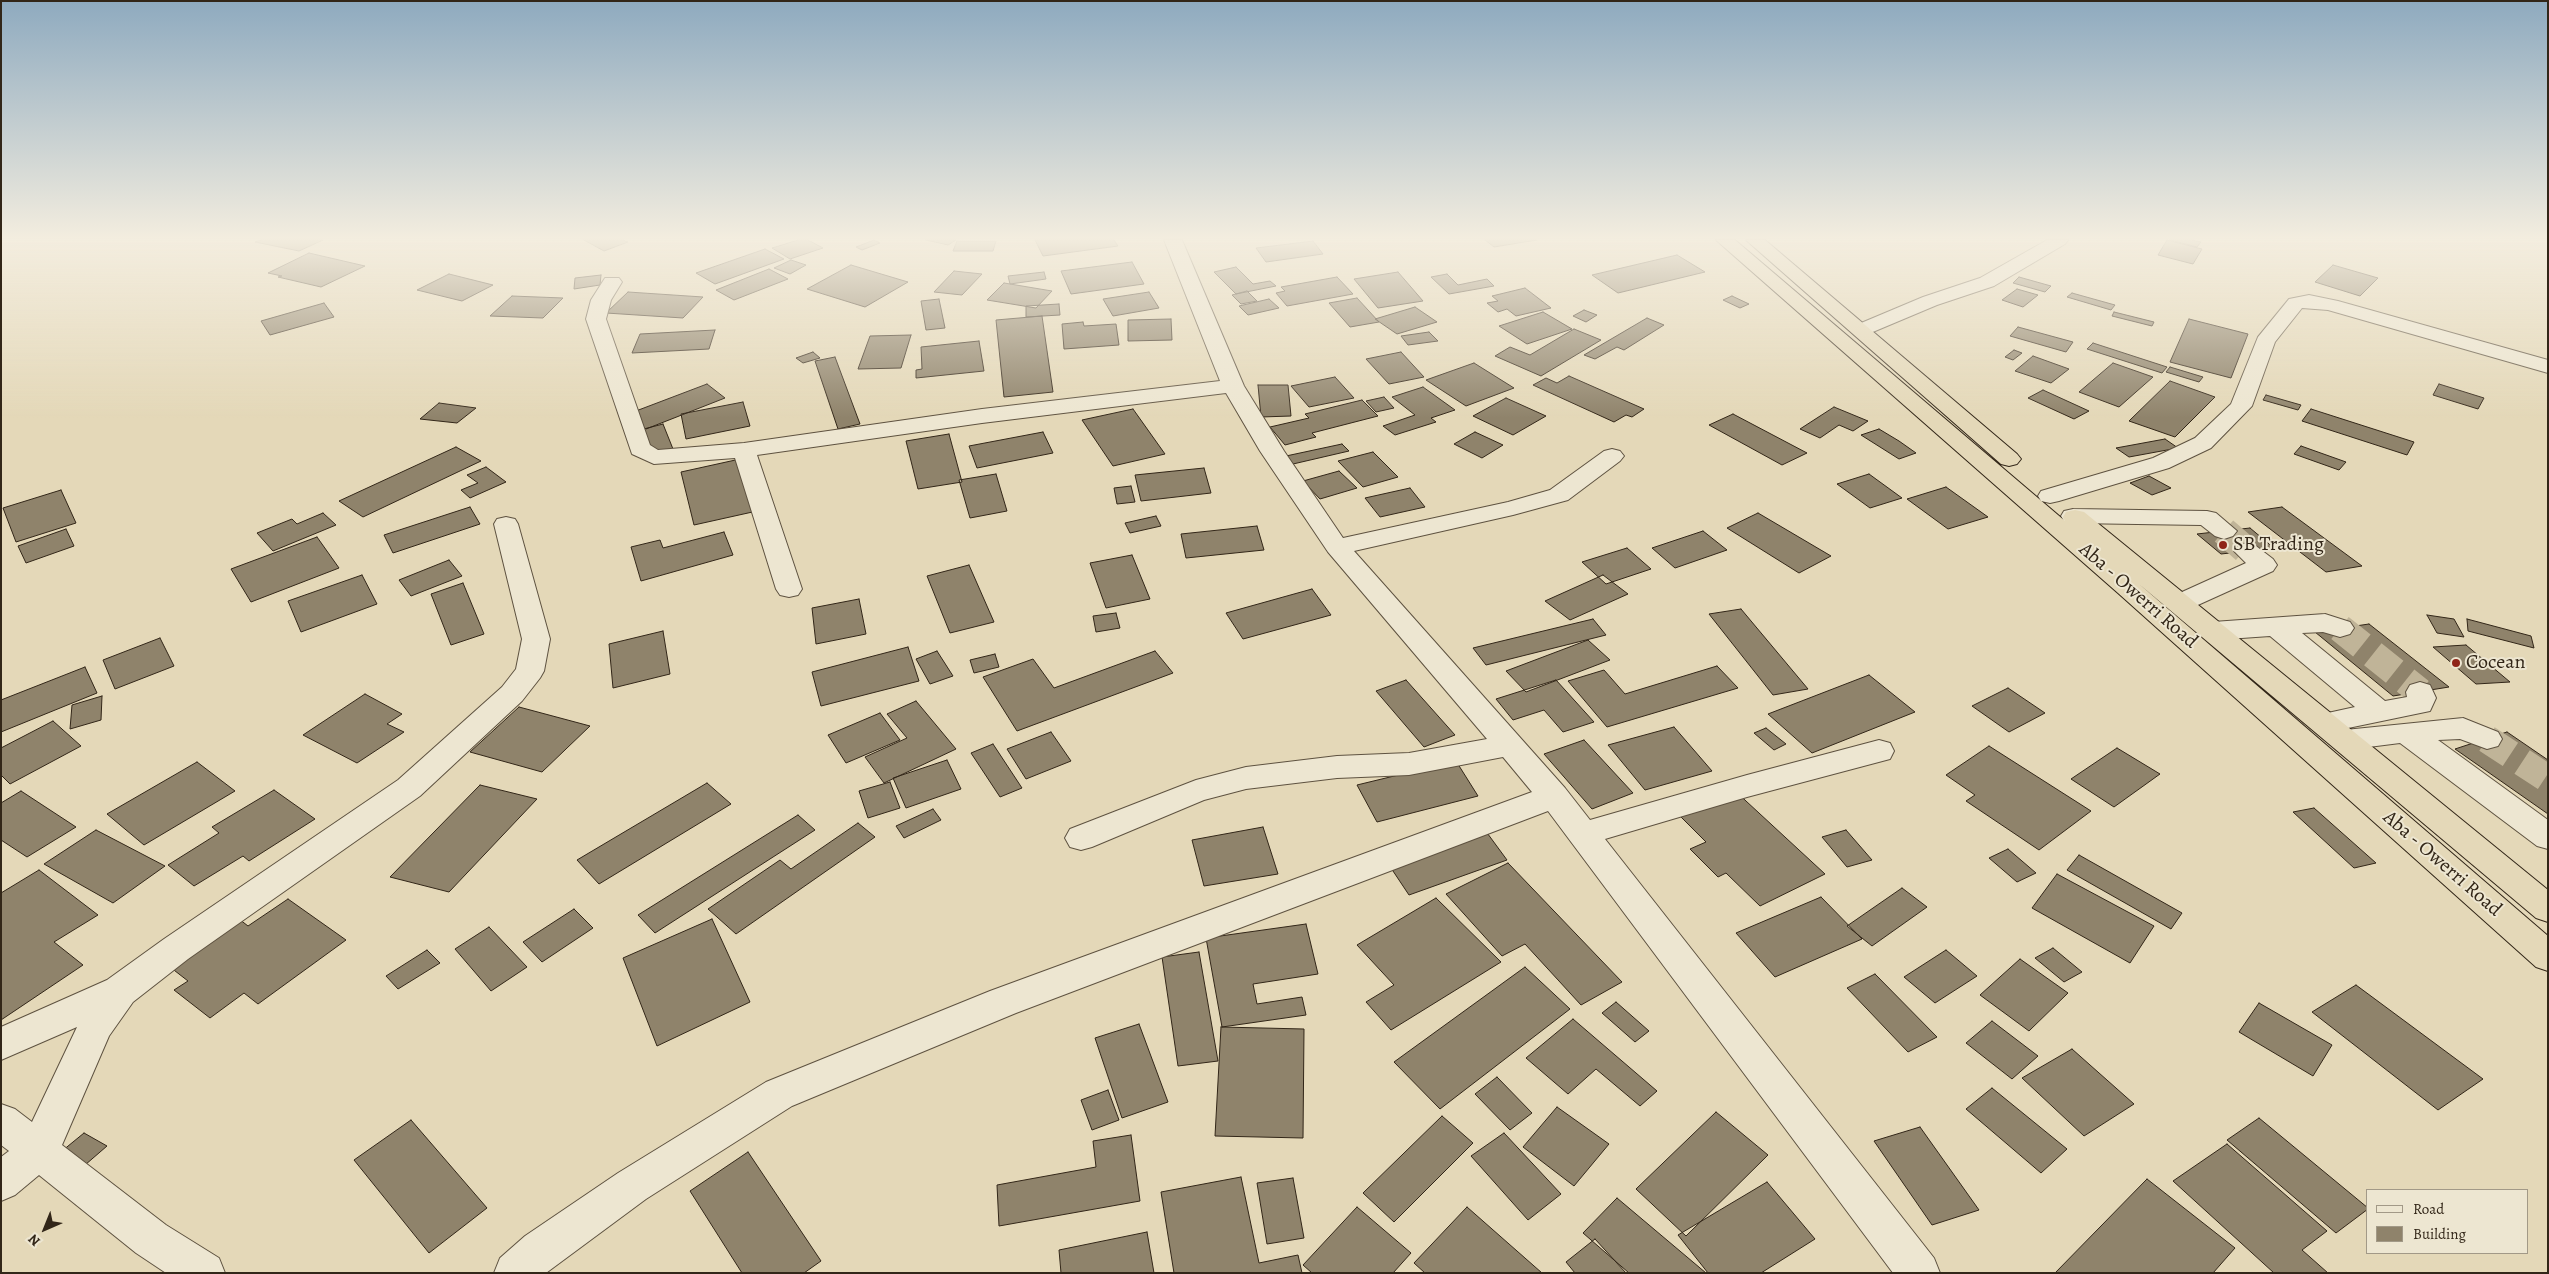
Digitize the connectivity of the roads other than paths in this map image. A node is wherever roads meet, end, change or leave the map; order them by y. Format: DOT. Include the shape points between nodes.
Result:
graph roads {
  1 [pos="601,299"];
  2 [pos="1197,299"];
  3 [pos="1794,299"];
  4 [pos="1826,299"];
  5 [pos="1935,299"];
  6 [pos="1862,330"];
  7 [pos="2548,367"];
  8 [pos="1233,386"];
  9 [pos="744,450"];
  10 [pos="1612,456"];
  11 [pos="2050,496"];
  12 [pos="2073,516"];
  13 [pos="506,524"];
  14 [pos="2224,531"];
  15 [pos="1337,547"];
  16 [pos="2247,551"];
  17 [pos="789,590"];
  18 [pos="2180,603"];
  19 [pos="2276,626"];
  20 [pos="2340,628"];
  21 [pos="2213,631"];
  22 [pos="2420,692"];
  23 [pos="2380,712"];
  24 [pos="2334,731"];
  25 [pos="2406,732"];
  26 [pos="2487,739"];
  27 [pos="1509,745"];
  28 [pos="1879,751"];
  29 [pos="1554,796"];
  30 [pos="1583,834"];
  31 [pos="2548,837"];
  32 [pos="1081,838"];
  33 [pos="2548,909"];
  34 [pos="2548,957"];
  35 [pos="120,991"];
  36 [pos="1,1044"];
  37 [pos="1,1120"];
  38 [pos="39,1150"];
  39 [pos="1,1182"];
  40 [pos="204,1273"];
  41 [pos="515,1273"];
  42 [pos="1919,1273"];
  1 -- 9 [label="street" via="596,320 640,449 654,457"];
  2 -- 8 [label="street"];
  3 -- 34 [label="highway, Aba - Owerri Road" via="2127,586"];
  4 -- 6 [label="highway, Aba - Owerri Road"];
  5 -- 6 [label="street"];
  6 -- 11 [label="highway, Aba - Owerri Road"];
  7 -- 11 [label="street" via="2331,305 2309,301 2296,303 2264,341 2241,406 2203,443 2161,463"];
  8 -- 9 [label="street" via="982,416"];
  8 -- 15 [label="street" via="1272,451"];
  9 -- 17 [label="street"];
  10 -- 15 [label="street" via="1559,495"];
  11 -- 12 [label="highway, Aba - Owerri Road"];
  12 -- 14 [label="street" via="2207,518"];
  12 -- 18 [label="highway, Aba - Owerri Road"];
  13 -- 35 [label="street" via="536,639 530,671 512,694 409,788"];
  15 -- 27 [label="street"];
  16 -- 18 [label="street" via="2264,564"];
  18 -- 21 [label="highway, Aba - Owerri Road"];
  19 -- 20 [label="street" via="2326,623"];
  19 -- 21 [label="street"];
  19 -- 23 [label="street"];
  21 -- 24 [label="highway, Aba - Owerri Road"];
  22 -- 23 [label="street" via="2420,704"];
  23 -- 24 [label="street"];
  24 -- 25 [label="street"];
  24 -- 33 [label="highway, Aba - Owerri Road"];
  25 -- 26 [label="street" via="2463,728"];
  25 -- 31 [label="street"];
  27 -- 29 [label="street"];
  27 -- 32 [label="street" via="1409,764 1337,767 1246,778 1196,791"];
  28 -- 30 [label="street"];
  29 -- 30 [label="street"];
  29 -- 41 [label="street" via="1003,1002 780,1094 632,1186 540,1250"];
  30 -- 42 [label="street"];
  35 -- 36 [label="street"];
  35 -- 38 [label="street" via="95,1028"];
  37 -- 38 [label="street"];
  38 -- 39 [label="street"];
  38 -- 40 [label="street" via="151,1239"];
}
